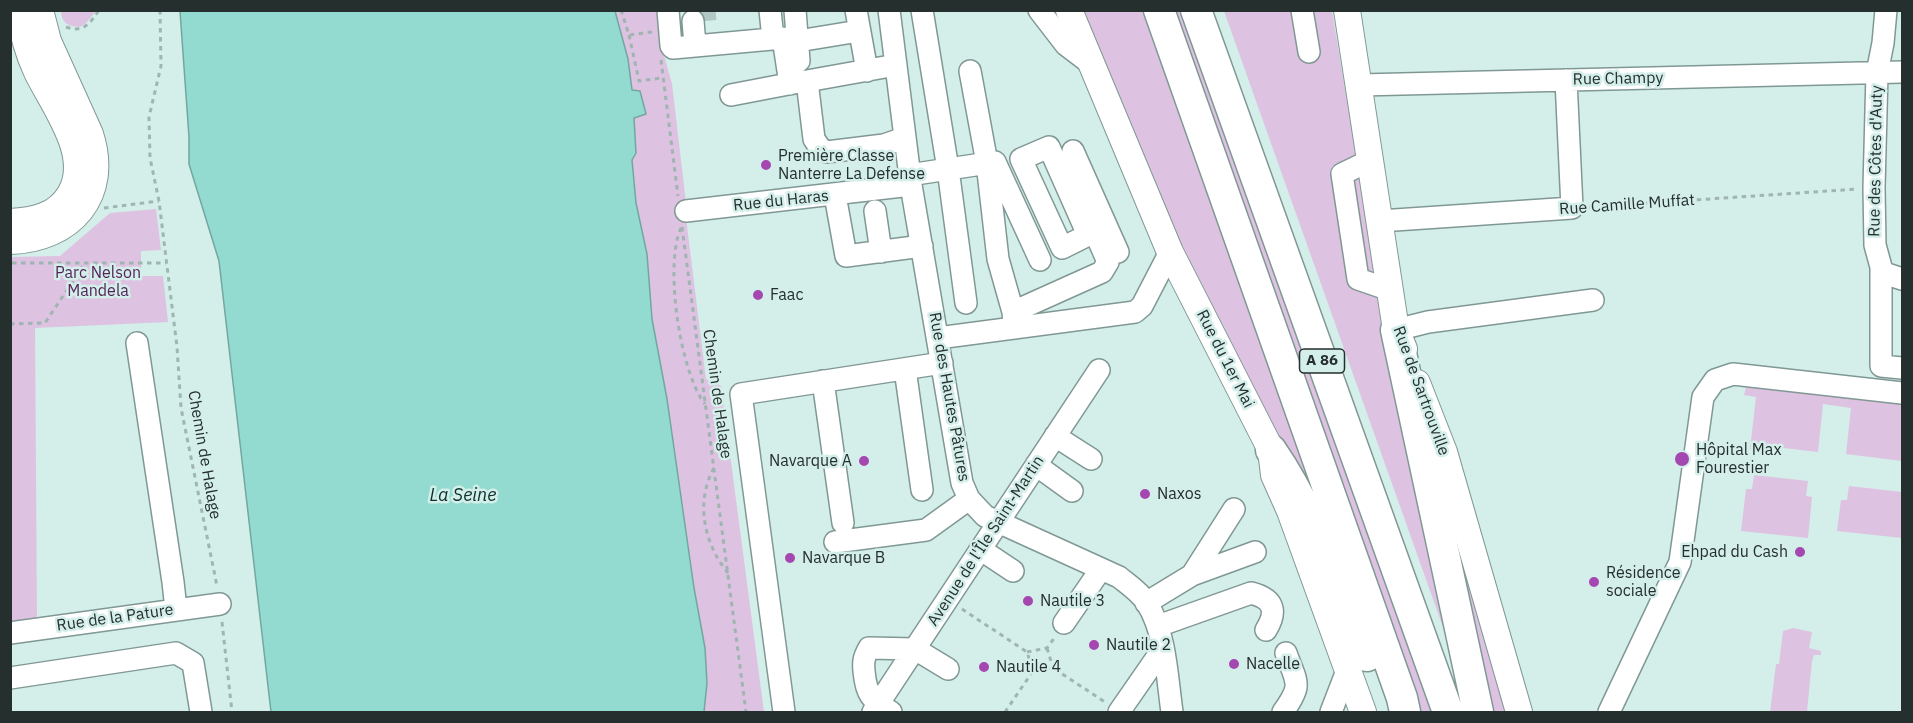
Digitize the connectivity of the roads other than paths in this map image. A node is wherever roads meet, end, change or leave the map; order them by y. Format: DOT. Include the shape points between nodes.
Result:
graph roads {
  1 [pos="19,10"];
  2 [pos="40,10"];
  3 [pos="668,10"];
  4 [pos="770,10"];
  5 [pos="795,10"];
  6 [pos="889,10"];
  7 [pos="922,10"];
  8 [pos="1039,10"];
  9 [pos="1069,10"];
  10 [pos="1159,10"];
  11 [pos="1196,10"];
  12 [pos="1302,10"];
  13 [pos="1886,10"];
  14 [pos="1349,16"];
  15 [pos="693,18"];
  16 [pos="858,21"];
  17 [pos="774,39"];
  18 [pos="798,41"];
  19 [pos="695,45"];
  20 [pos="1309,52"];
  21 [pos="1091,64"];
  22 [pos="896,65"];
  23 [pos="867,71"];
  24 [pos="970,71"];
  25 [pos="1902,72"];
  26 [pos="1877,73"];
  27 [pos="1566,80"];
  28 [pos="799,82"];
  29 [pos="1360,85"];
  30 [pos="731,95"];
  31 [pos="904,138"];
  32 [pos="1073,151"];
  33 [pos="1371,160"];
  34 [pos="987,163"];
  35 [pos="948,169"];
  36 [pos="910,180"];
  37 [pos="835,195"];
  38 [pos="875,212"];
  39 [pos="682,214"];
  40 [pos="1380,221"];
  41 [pos="10,222"];
  42 [pos="1088,235"];
  43 [pos="10,240"];
  44 [pos="922,246"];
  45 [pos="881,252"];
  46 [pos="1170,252"];
  47 [pos="1040,260"];
  48 [pos="1881,272"];
  49 [pos="1902,279"];
  50 [pos="1390,290"];
  51 [pos="1593,300"];
  52 [pos="966,303"];
  53 [pos="1014,320"];
  54 [pos="1066,322"];
  55 [pos="1396,330"];
  56 [pos="938,338"];
  57 [pos="137,343"];
  58 [pos="942,363"];
  59 [pos="1902,368"];
  60 [pos="905,369"];
  61 [pos="1099,370"];
  62 [pos="824,381"];
  63 [pos="1902,393"];
  64 [pos="1055,436"];
  65 [pos="1271,450"];
  66 [pos="1091,459"];
  67 [pos="1036,465"];
  68 [pos="922,490"];
  69 [pos="1072,490"];
  70 [pos="969,499"];
  71 [pos="1234,509"];
  72 [pos="997,522"];
  73 [pos="843,523"];
  74 [pos="835,542"];
  75 [pos="980,549"];
  76 [pos="1255,552"];
  77 [pos="1101,569"];
  78 [pos="1013,571"];
  79 [pos="1192,575"];
  80 [pos="1146,603"];
  81 [pos="220,604"];
  82 [pos="176,609"];
  83 [pos="1062,626"];
  84 [pos="1158,626"];
  85 [pos="1266,630"];
  86 [pos="10,633"];
  87 [pos="915,649"];
  88 [pos="1162,650"];
  89 [pos="1286,653"];
  90 [pos="1348,668"];
  91 [pos="948,669"];
  92 [pos="10,678"];
  93 [pos="881,710"];
  94 [pos="201,712"];
  95 [pos="784,712"];
  96 [pos="1119,712"];
  97 [pos="1172,712"];
  98 [pos="1283,712"];
  99 [pos="1331,712"];
  100 [pos="1363,712"];
  101 [pos="1390,712"];
  102 [pos="1405,712"];
  103 [pos="1448,712"];
  104 [pos="1478,712"];
  105 [pos="1519,712"];
  106 [pos="1609,712"];
  1 -- 41 [label="main road" via="36,70 77,157 78,174 57,209 36,219"];
  2 -- 43 [label="main road" via="48,41 94,145 96,170 87,198 70,221 40,237"];
  3 -- 19 [label="street" via="671,46"];
  4 -- 17 [label="street"];
  5 -- 18 [label="street"];
  6 -- 22 [label="street, Rue des Hautes Pâtures"];
  7 -- 35 [label="street"];
  8 -- 21 [label="street" via="1066,45"];
  9 -- 21 [label="main road, Rue du 1er Mai"];
  10 -- 102 [label="highway, A 86"];
  11 -- 103 [label="highway, A 86"];
  12 -- 20 [label="street"];
  13 -- 26 [label="street, Rue des Côtes d'Auty"];
  14 -- 29 [label="main road, Rue de Sartrouville"];
  15 -- 19 [label="street"];
  16 -- 18 [label="street"];
  16 -- 23 [label="street"];
  17 -- 19 [label="street"];
  17 -- 28 [label="street" via="783,38"];
  18 -- 28 [label="street"];
  21 -- 46 [label="main road, Rue du 1er Mai"];
  22 -- 23 [label="street"];
  22 -- 31 [label="street, Rue des Hautes Pâtures"];
  23 -- 28 [label="street"];
  24 -- 34 [label="street"];
  25 -- 26 [label="street, Rue Champy"];
  26 -- 27 [label="street, Rue Champy"];
  26 -- 48 [label="street, Rue des Côtes d'Auty" via="1875,245"];
  27 -- 29 [label="street, Rue Champy"];
  27 -- 40 [label="street, Rue Camille Muffat" via="1572,208"];
  28 -- 30 [label="street"];
  28 -- 31 [label="street" via="814,139 827,152 884,145"];
  29 -- 33 [label="main road, Rue de Sartrouville"];
  31 -- 36 [label="street, Rue des Hautes Pâtures"];
  32 -- 54 [label="street" via="1122,262 1114,278 1063,303"];
  33 -- 40 [label="main road, Rue de Sartrouville"];
  33 -- 50 [label="street" via="1342,174 1358,279"];
  34 -- 35 [label="street, Rue du Haras"];
  34 -- 47 [label="street" via="995,162"];
  34 -- 53 [label="street" via="998,259"];
  35 -- 36 [label="street, Rue du Haras"];
  35 -- 52 [label="street"];
  36 -- 37 [label="street, Rue du Haras"];
  36 -- 44 [label="street, Rue des Hautes Pâtures"];
  37 -- 39 [label="street, Rue du Haras"];
  37 -- 45 [label="street" via="846,256"];
  38 -- 45 [label="street"];
  40 -- 50 [label="main road, Rue de Sartrouville"];
  42 -- 53 [label="street" via="1097,237 1101,245 1108,260 1105,269"];
  44 -- 45 [label="street"];
  44 -- 56 [label="street, Rue des Hautes Pâtures"];
  46 -- 54 [label="street" via="1142,306 1135,312"];
  46 -- 65 [label="main road, Rue du 1er Mai"];
  48 -- 49 [label="street"];
  48 -- 59 [label="street, Rue des Côtes d'Auty" via="1881,366"];
  50 -- 55 [label="main road, Rue de Sartrouville"];
  51 -- 55 [label="street" via="1428,322"];
  53 -- 54 [label="street"];
  53 -- 56 [label="street"];
  55 -- 104 [label="highway"];
  55 -- 105 [label="main road, Rue de Sartrouville" via="1444,452"];
  56 -- 58 [label="street, Rue des Hautes Pâtures"];
  57 -- 82 [label="street"];
  58 -- 60 [label="street"];
  58 -- 70 [label="street, Rue des Hautes Pâtures" via="962,483"];
  60 -- 62 [label="street"];
  60 -- 68 [label="street"];
  61 -- 64 [label="street, Avenue de l'Île Saint-Martin"];
  62 -- 73 [label="street"];
  62 -- 95 [label="street" via="741,394"];
  63 -- 106 [label="street" via="1734,374 1715,380 1703,397 1680,562"];
  64 -- 66 [label="street"];
  64 -- 67 [label="street, Avenue de l'Île Saint-Martin"];
  65 -- 90 [label="main road, Rue du 1er Mai" via="1274,475"];
  65 -- 101 [label="highway" via="1309,517"];
  67 -- 69 [label="street"];
  67 -- 72 [label="street, Avenue de l'Île Saint-Martin"];
  70 -- 72 [label="street, Rue des Hautes Pâtures"];
  70 -- 74 [label="street" via="926,530"];
  71 -- 79 [label="street"];
  72 -- 75 [label="street, Avenue de l'Île Saint-Martin"];
  72 -- 77 [label="street, Rue des Hautes Pâtures"];
  75 -- 78 [label="street"];
  75 -- 87 [label="street, Avenue de l'Île Saint-Martin"];
  76 -- 79 [label="street"];
  77 -- 80 [label="street, Rue des Hautes Pâtures" via="1127,582"];
  77 -- 83 [label="street"];
  79 -- 80 [label="street"];
  80 -- 84 [label="street, Rue des Hautes Pâtures"];
  81 -- 82 [label="street, Rue de la Pature"];
  82 -- 86 [label="street, Rue de la Pature"];
  84 -- 85 [label="street" via="1251,593 1264,598 1273,610"];
  84 -- 88 [label="street, Rue des Hautes Pâtures"];
  87 -- 91 [label="street"];
  87 -- 93 [label="street, Avenue de l'Île Saint-Martin"];
  87 -- 93 [label="street" via="869,648 863,658 865,689"];
  88 -- 96 [label="street"];
  88 -- 97 [label="street, Rue des Hautes Pâtures"];
  89 -- 98 [label="street" via="1297,692"];
  90 -- 99 [label="street"];
  90 -- 100 [label="main road, Rue du 1er Mai"];
  92 -- 94 [label="street" via="176,653 194,663"];
}
